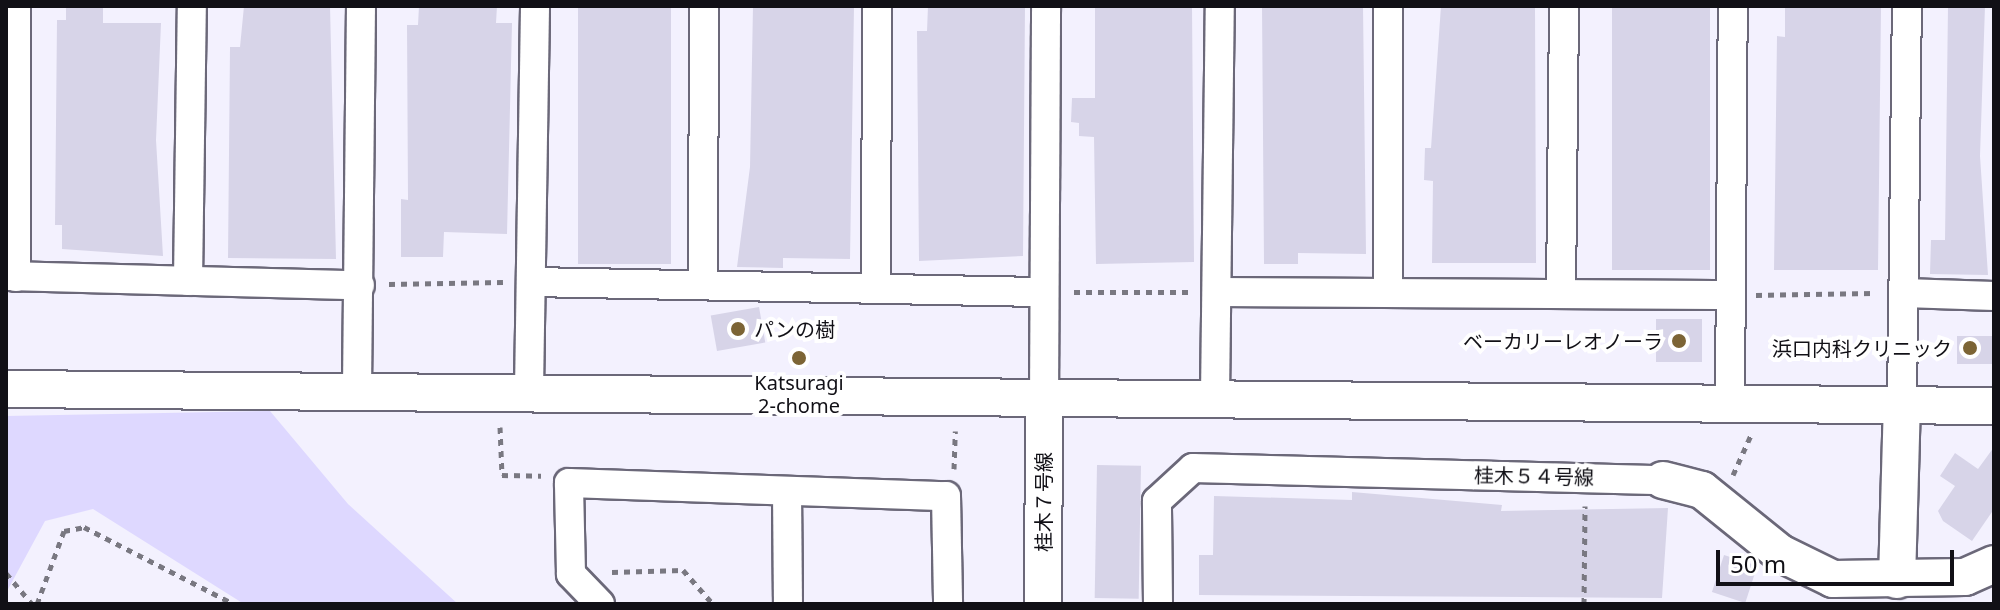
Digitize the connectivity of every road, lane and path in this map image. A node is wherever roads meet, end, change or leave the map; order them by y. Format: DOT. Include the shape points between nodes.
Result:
graph roads {
  1 [pos="16,6"];
  2 [pos="192,6"];
  3 [pos="361,6"];
  4 [pos="535,6"];
  5 [pos="704,6"];
  6 [pos="877,6"];
  7 [pos="1046,6"];
  8 [pos="1220,6"];
  9 [pos="1388,6"];
  10 [pos="1564,6"];
  11 [pos="1733,6"];
  12 [pos="1907,6"];
  13 [pos="11,276"];
  14 [pos="188,281"];
  15 [pos="532,282"];
  16 [pos="360,285"];
  17 [pos="703,285"];
  18 [pos="876,289"];
  19 [pos="1041,292"];
  20 [pos="1218,292"];
  21 [pos="1388,293"];
  22 [pos="1904,293"];
  23 [pos="1561,294"];
  24 [pos="1731,295"];
  25 [pos="1994,296"];
  26 [pos="357,388"];
  27 [pos="6,389"];
  28 [pos="513,390"];
  29 [pos="1215,397"];
  30 [pos="956,398"];
  31 [pos="1044,400"];
  32 [pos="1740,402"];
  33 [pos="1902,405"];
  34 [pos="1994,406"];
  35 [pos="1586,477"];
  36 [pos="1663,480"];
  37 [pos="569,483"];
  38 [pos="787,491"];
  39 [pos="946,496"];
  40 [pos="1717,500"];
  41 [pos="1994,564"];
  42 [pos="6,573"];
  43 [pos="571,574"];
  44 [pos="1897,580"];
  45 [pos="34,604"];
  46 [pos="234,604"];
  47 [pos="600,604"];
  48 [pos="713,604"];
  49 [pos="788,604"];
  50 [pos="948,604"];
  51 [pos="1043,604"];
  52 [pos="1158,604"];
  53 [pos="1584,604"];
  1 -- 13 [label="street"];
  2 -- 14 [label="street"];
  3 -- 16 [label="street"];
  4 -- 15 [label="street"];
  5 -- 17 [label="street"];
  6 -- 18 [label="street"];
  7 -- 19 [label="street"];
  8 -- 20 [label="street"];
  9 -- 21 [label="street"];
  10 -- 23 [label="street"];
  11 -- 24 [label="street"];
  12 -- 22 [label="street"];
  13 -- 14 [label="street"];
  14 -- 16 [label="street"];
  15 -- 16 [label="path"];
  15 -- 17 [label="street"];
  15 -- 28 [label="street"];
  16 -- 26 [label="street"];
  17 -- 18 [label="street"];
  18 -- 19 [label="street"];
  19 -- 20 [label="path"];
  19 -- 31 [label="street"];
  20 -- 21 [label="street"];
  20 -- 29 [label="street"];
  21 -- 23 [label="street"];
  22 -- 24 [label="path"];
  22 -- 25 [label="street"];
  22 -- 33 [label="street"];
  23 -- 24 [label="street"];
  24 -- 32 [label="street"];
  26 -- 27 [label="street"];
  26 -- 28 [label="street"];
  28 -- 30 [label="street"];
  28 -- 37 [label="path" via="502,475"];
  29 -- 31 [label="street"];
  29 -- 32 [label="street"];
  30 -- 31 [label="street"];
  30 -- 39 [label="path"];
  31 -- 51 [label="street, 桂木７号線"];
  32 -- 33 [label="street"];
  32 -- 40 [label="path" via="1751,447"];
  33 -- 34 [label="street"];
  33 -- 44 [label="street"];
  35 -- 36 [label="street, 桂木５４号線"];
  35 -- 52 [label="street, 桂木５４号線" via="1193,468 1157,501"];
  35 -- 53 [label="path"];
  36 -- 40 [label="street, 桂木５４号線"];
  37 -- 38 [label="street"];
  37 -- 43 [label="street"];
  38 -- 39 [label="street"];
  38 -- 49 [label="street"];
  39 -- 50 [label="street"];
  40 -- 44 [label="street, 桂木５４号線" via="1803,567 1833,579"];
  41 -- 44 [label="street, 桂木５４号線" via="1965,577"];
  42 -- 45 [label="path"];
  43 -- 47 [label="street"];
  43 -- 48 [label="path" via="683,570"];
  45 -- 46 [label="path" via="64,531 84,527"];
}
